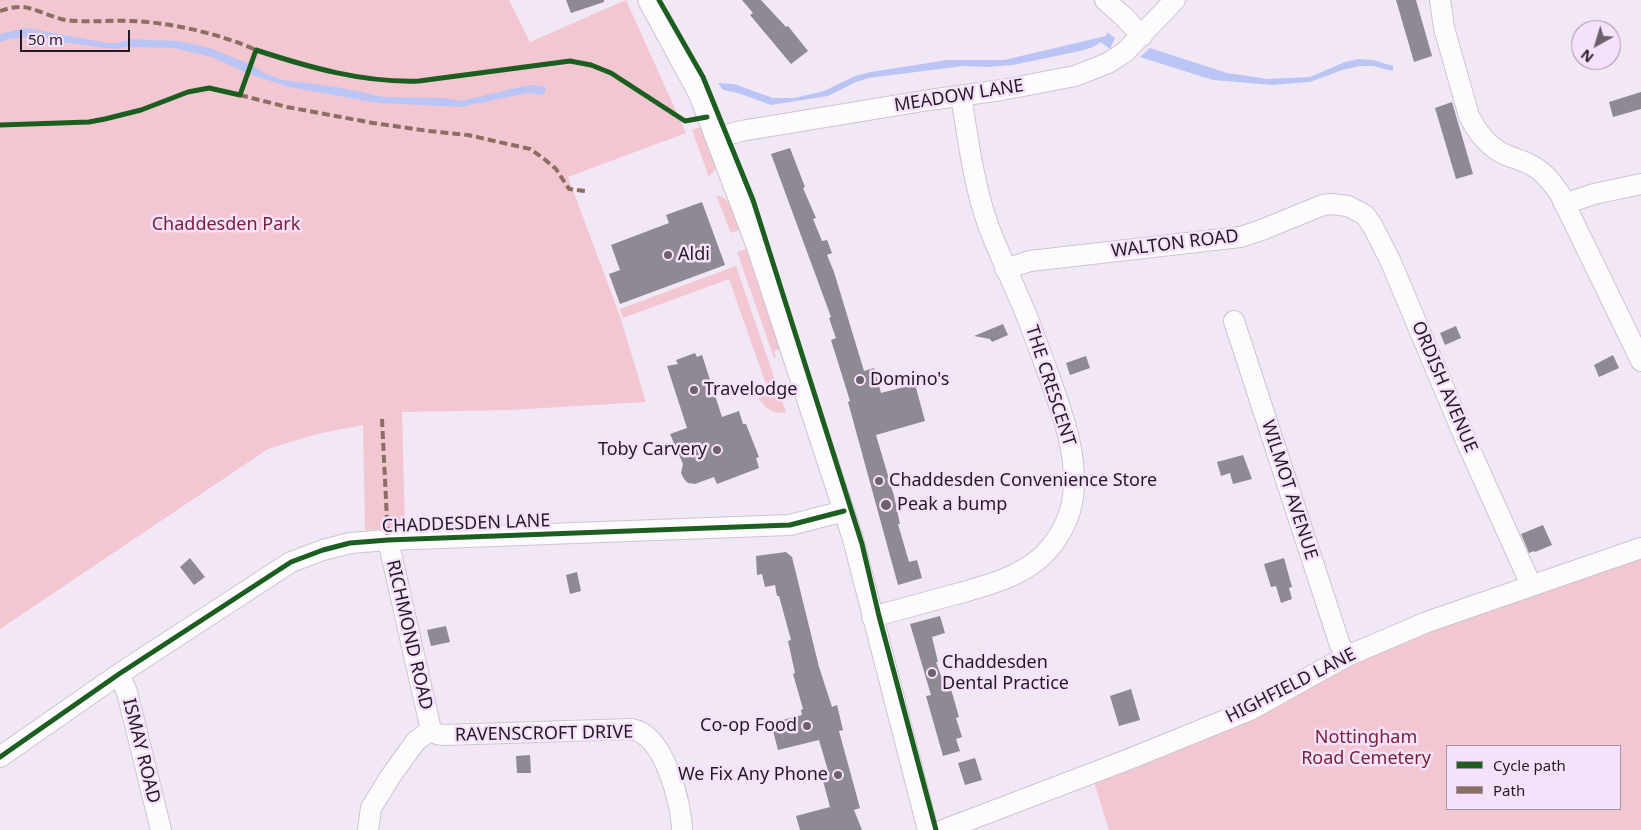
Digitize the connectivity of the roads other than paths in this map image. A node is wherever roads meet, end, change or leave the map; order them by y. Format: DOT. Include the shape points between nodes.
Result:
graph roads {
  1 [pos="648,0"];
  2 [pos="1105,0"];
  3 [pos="1174,0"];
  4 [pos="1440,0"];
  5 [pos="1142,36"];
  6 [pos="961,96"];
  7 [pos="716,138"];
  8 [pos="1641,184"];
  9 [pos="1564,204"];
  10 [pos="1340,205"];
  11 [pos="1005,269"];
  12 [pos="1234,321"];
  13 [pos="1641,361"];
  14 [pos="844,511"];
  15 [pos="388,540"];
  16 [pos="1641,548"];
  17 [pos="1531,584"];
  18 [pos="872,618"];
  19 [pos="1347,656"];
  20 [pos="119,674"];
  21 [pos="431,730"];
  22 [pos="0,757"];
  23 [pos="161,830"];
  24 [pos="368,830"];
  25 [pos="682,830"];
  26 [pos="928,830"];
  27 [pos="942,830"];
  1 -- 7 [label="street" via="699,94"];
  2 -- 5 [label="street"];
  3 -- 5 [label="street, MEADOW LANE"];
  4 -- 9 [label="street" via="1444,28 1469,116 1478,133 1501,153 1538,169 1554,185"];
  5 -- 6 [label="street, MEADOW LANE" via="1108,63 1084,72 1038,84"];
  6 -- 7 [label="street, MEADOW LANE" via="742,131"];
  6 -- 11 [label="street, THE CRESCENT" via="982,206"];
  7 -- 14 [label="street" via="760,256"];
  8 -- 9 [label="street"];
  9 -- 13 [label="street"];
  10 -- 11 [label="street, WALTON ROAD" via="1323,205 1240,237 1030,261"];
  10 -- 17 [label="street, ORDISH AVENUE" via="1360,211 1372,225"];
  11 -- 18 [label="street, THE CRESCENT" via="1025,312 1070,443 1074,488 1068,519 1043,556 1017,574"];
  12 -- 19 [label="street, WILMOT AVENUE" via="1340,644"];
  14 -- 15 [label="street, CHADDESDEN LANE" via="790,525"];
  14 -- 18 [label="street"];
  15 -- 20 [label="street, CHADDESDEN LANE" via="322,550 291,562"];
  15 -- 21 [label="street, RICHMOND ROAD"];
  16 -- 17 [label="street, HIGHFIELD LANE"];
  17 -- 19 [label="street, HIGHFIELD LANE" via="1427,622"];
  18 -- 26 [label="street"];
  19 -- 27 [label="street, HIGHFIELD LANE" via="1250,710"];
  20 -- 22 [label="street, CHADDESDEN LANE"];
  20 -- 23 [label="street, ISMAY ROAD" via="127,692"];
  21 -- 24 [label="street, RAVENSCROFT DRIVE" via="416,741 390,776 370,808"];
  21 -- 25 [label="street, RAVENSCROFT DRIVE" via="444,735 622,729 640,732 656,747 669,774 678,797"];
}
